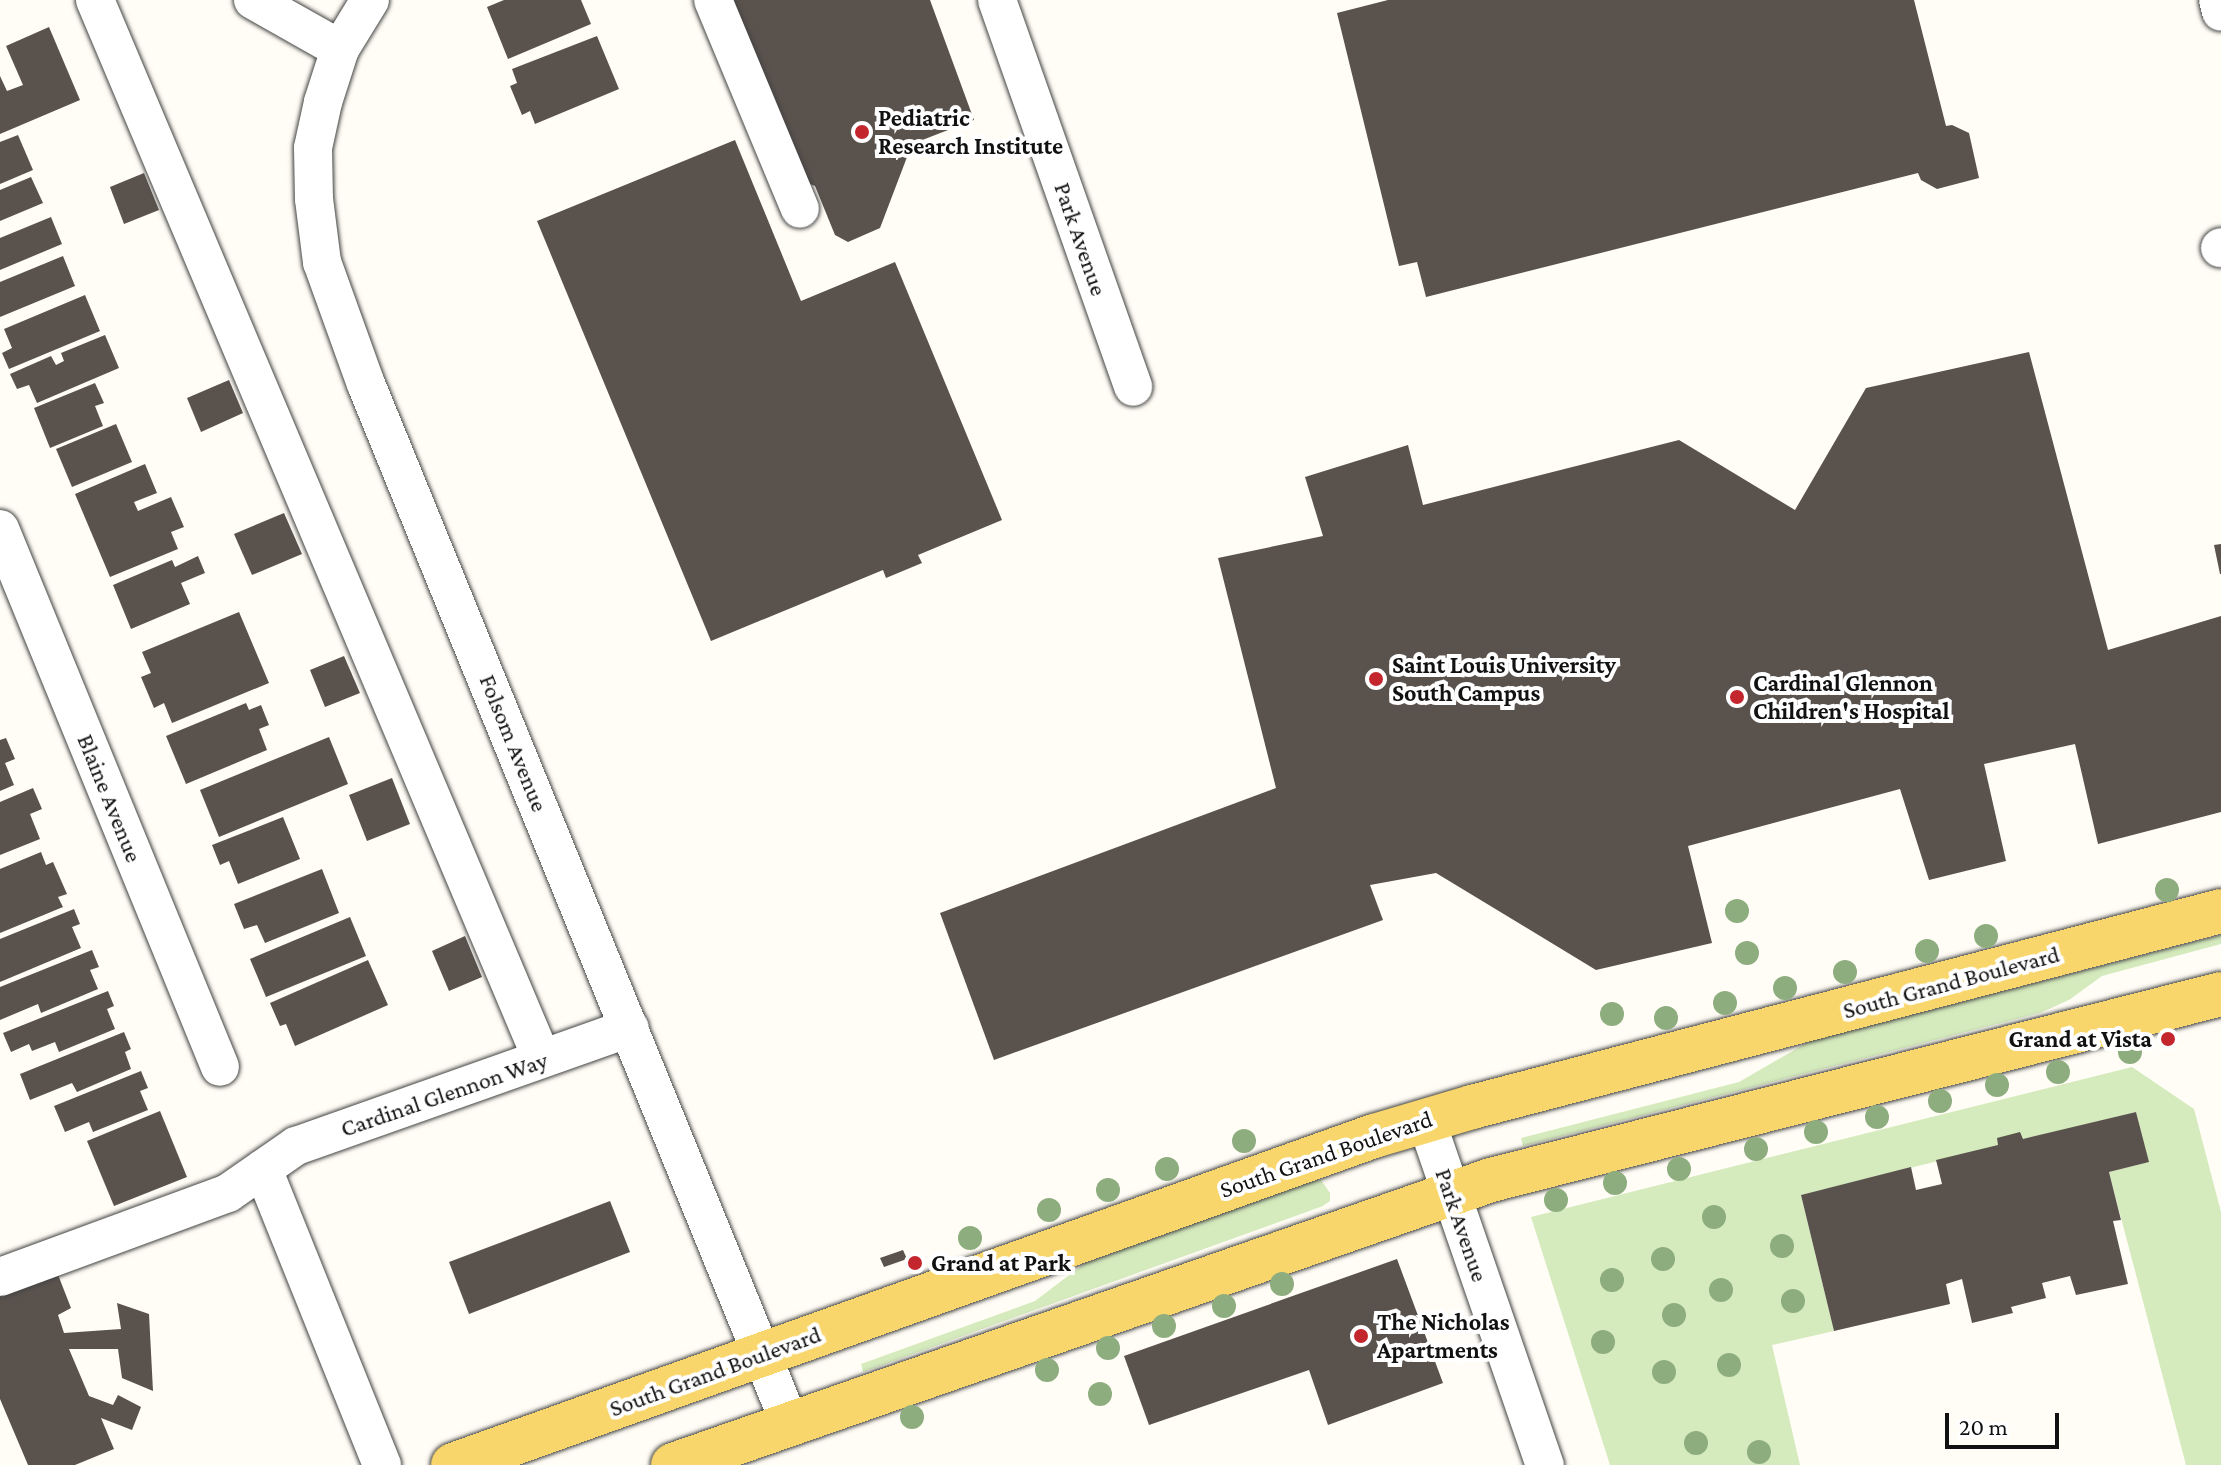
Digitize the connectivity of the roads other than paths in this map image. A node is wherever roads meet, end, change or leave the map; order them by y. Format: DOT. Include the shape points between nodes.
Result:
graph roads {
  1 [pos="95,0"];
  2 [pos="253,0"];
  3 [pos="370,0"];
  4 [pos="713,0"];
  5 [pos="997,0"];
  6 [pos="2218,0"];
  7 [pos="2221,12"];
  8 [pos="340,49"];
  9 [pos="800,209"];
  10 [pos="1133,387"];
  11 [pos="0,529"];
  12 [pos="2221,911"];
  13 [pos="2221,994"];
  14 [pos="630,1028"];
  15 [pos="542,1059"];
  16 [pos="220,1067"];
  17 [pos="1426,1120"];
  18 [pos="263,1169"];
  19 [pos="1450,1193"];
  20 [pos="0,1277"];
  21 [pos="763,1353"];
  22 [pos="790,1424"];
  23 [pos="382,1465"];
  24 [pos="453,1465"];
  25 [pos="673,1465"];
  26 [pos="1545,1465"];
  1 -- 15 [label="street"];
  2 -- 8 [label="street"];
  3 -- 8 [label="street, Folsom Avenue"];
  4 -- 9 [label="street"];
  5 -- 10 [label="street, Park Avenue"];
  6 -- 7 [label="street"];
  8 -- 14 [label="street, Folsom Avenue" via="313,148 322,262 366,384"];
  11 -- 16 [label="street, Blaine Avenue"];
  12 -- 17 [label="main road, South Grand Boulevard"];
  13 -- 19 [label="main road"];
  14 -- 15 [label="street, Cardinal Glennon Way"];
  14 -- 21 [label="street, Folsom Avenue"];
  15 -- 18 [label="street, Cardinal Glennon Way" via="296,1146"];
  17 -- 19 [label="street, Park Avenue"];
  17 -- 21 [label="main road, South Grand Boulevard"];
  18 -- 20 [label="street, Cardinal Glennon Way" via="228,1193"];
  18 -- 23 [label="street"];
  19 -- 22 [label="main road"];
  19 -- 26 [label="street, Park Avenue"];
  21 -- 22 [label="street, Folsom Avenue"];
  21 -- 24 [label="main road, South Grand Boulevard"];
  22 -- 25 [label="main road"];
}
